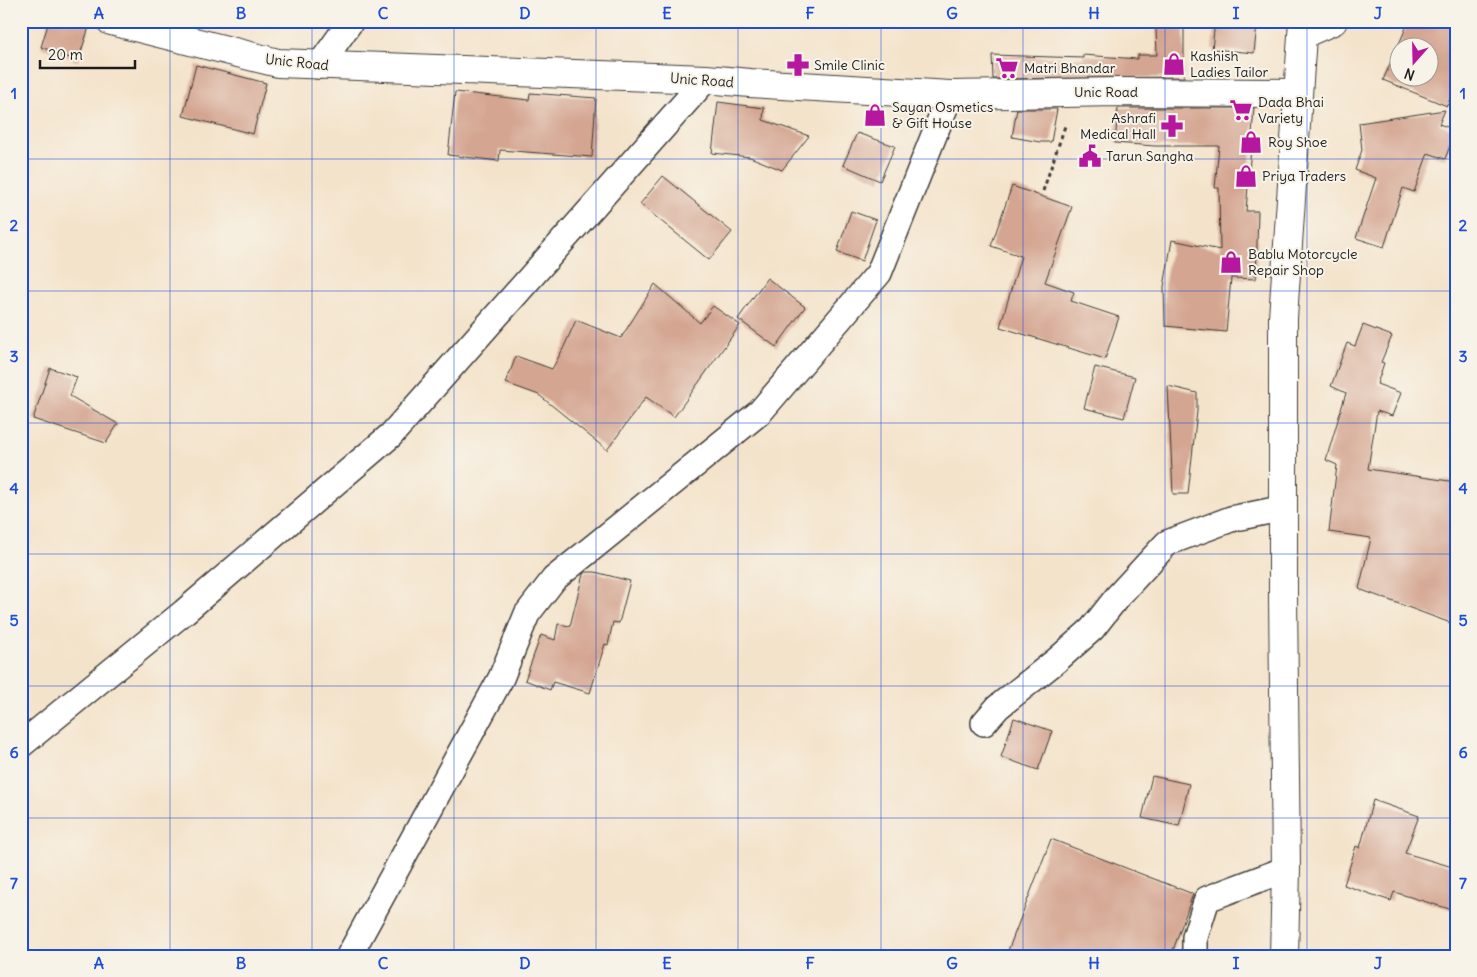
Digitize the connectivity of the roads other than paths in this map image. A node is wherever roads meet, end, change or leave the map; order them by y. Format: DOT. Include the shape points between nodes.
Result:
graph roads {
  1 [pos="111,21"];
  2 [pos="351,21"];
  3 [pos="1333,21"];
  4 [pos="1303,28"];
  5 [pos="319,66"];
  6 [pos="706,79"];
  7 [pos="1298,94"];
  8 [pos="950,95"];
  9 [pos="1284,508"];
  10 [pos="984,723"];
  11 [pos="21,745"];
  12 [pos="1286,869"];
  13 [pos="349,956"];
  14 [pos="1195,956"];
  15 [pos="1284,956"];
  1 -- 5 [label="main road, Unic Road" via="278,63"];
  2 -- 5 [label="street"];
  3 -- 4 [label="main road"];
  4 -- 7 [label="main road"];
  5 -- 6 [label="main road, Unic Road"];
  6 -- 8 [label="main road, Unic Road"];
  6 -- 11 [label="street" via="391,435 184,612"];
  7 -- 8 [label="main road, Unic Road"];
  7 -- 9 [label="main road" via="1283,318"];
  8 -- 13 [label="street" via="879,272 760,412 554,579 527,614 501,678"];
  9 -- 10 [label="street" via="1231,519 1167,543 1092,629 998,707"];
  9 -- 12 [label="main road"];
  12 -- 14 [label="street" via="1207,899 1195,937"];
  12 -- 15 [label="main road"];
}
